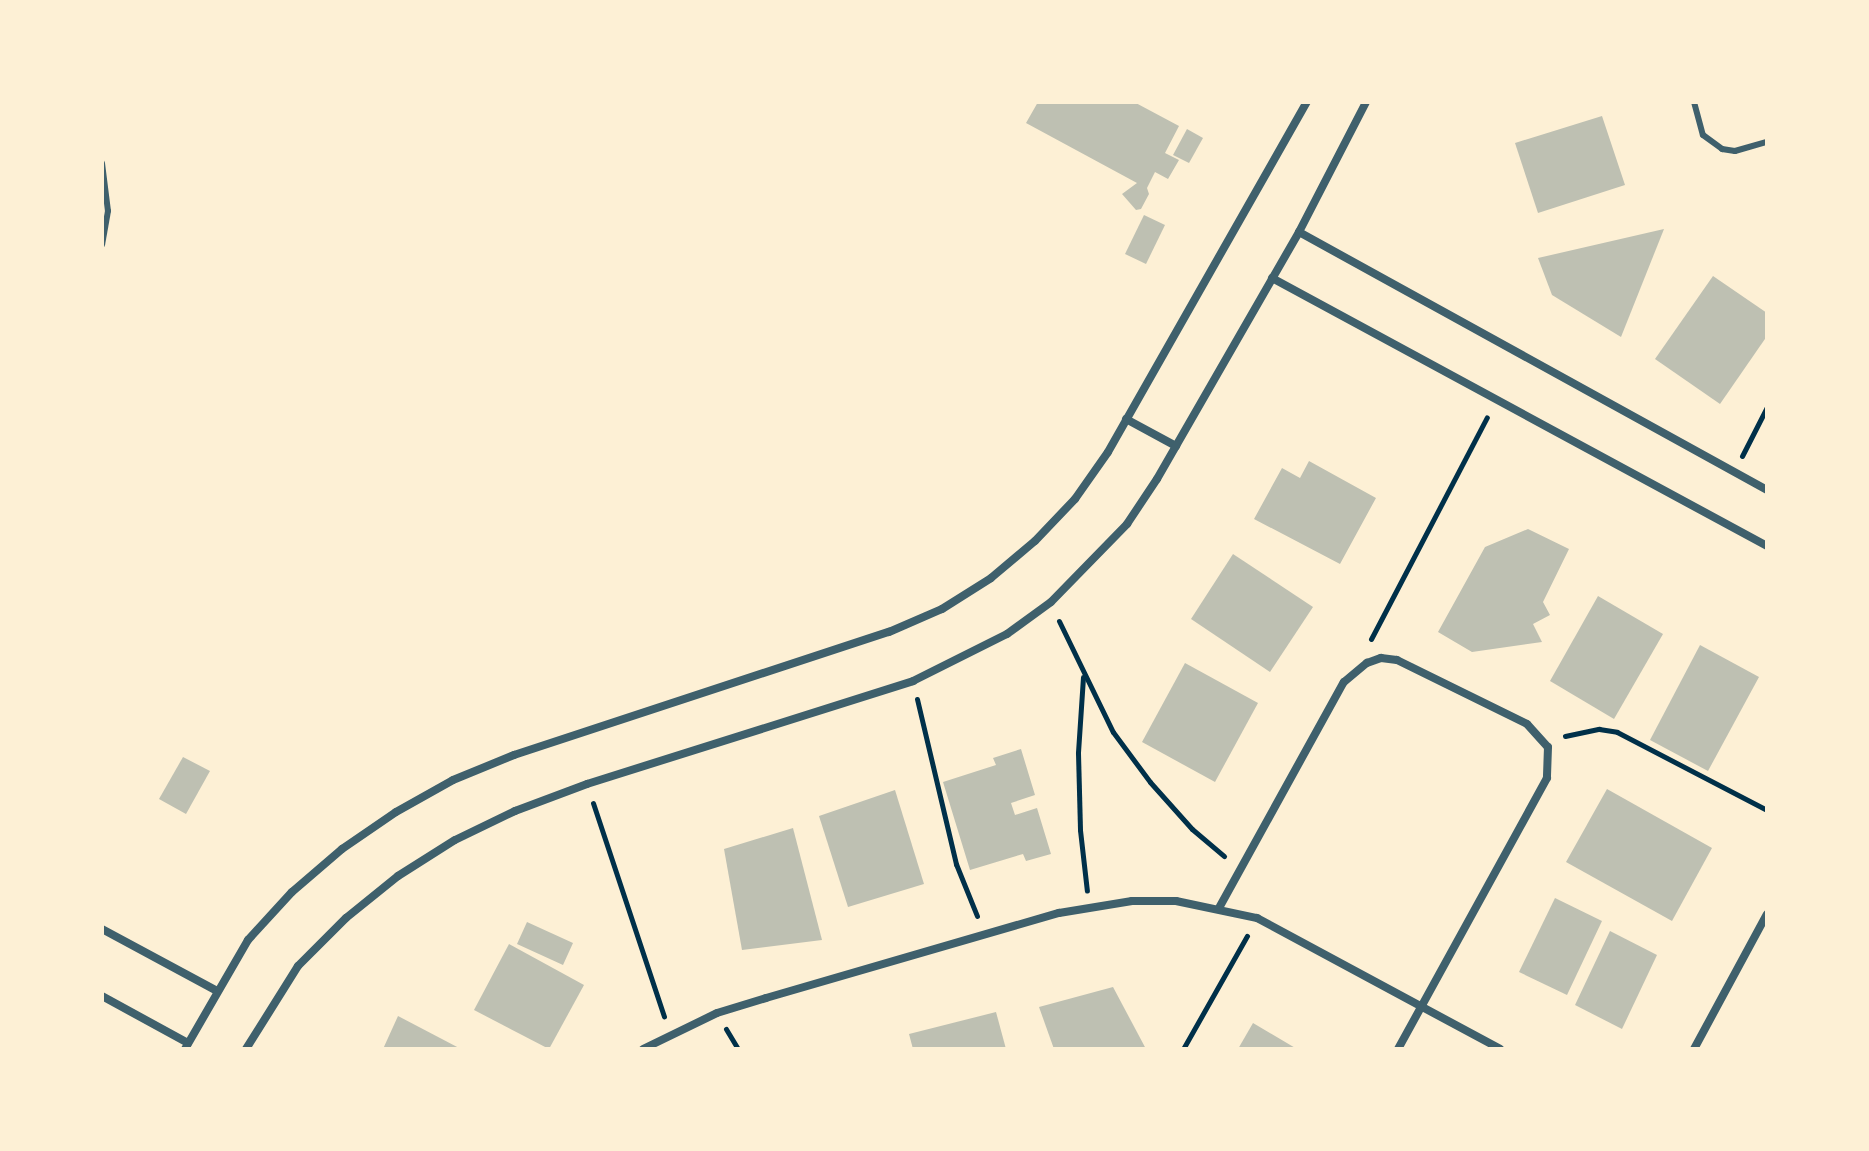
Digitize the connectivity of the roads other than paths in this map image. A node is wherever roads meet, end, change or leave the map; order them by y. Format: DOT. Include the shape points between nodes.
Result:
graph roads {
  1 [pos="1307,102"];
  2 [pos="1366,102"];
  3 [pos="1694,102"];
  4 [pos="1767,142"];
  5 [pos="102,163"];
  6 [pos="1299,232"];
  7 [pos="102,244"];
  8 [pos="1272,278"];
  9 [pos="1126,419"];
  10 [pos="1176,446"];
  11 [pos="1767,490"];
  12 [pos="1767,546"];
  13 [pos="1219,908"];
  14 [pos="1767,914"];
  15 [pos="102,929"];
  16 [pos="217,991"];
  17 [pos="102,996"];
  18 [pos="1422,1005"];
  19 [pos="186,1046"];
  20 [pos="246,1049"];
  21 [pos="643,1049"];
  22 [pos="1398,1049"];
  23 [pos="1500,1049"];
  24 [pos="1694,1049"];
  1 -- 9 [label="street"];
  2 -- 6 [label="street"];
  3 -- 4 [label="lane" via="1703,135 1722,149"];
  5 -- 7 [label="lane" via="108,211"];
  6 -- 8 [label="street"];
  6 -- 11 [label="street"];
  8 -- 10 [label="street"];
  8 -- 12 [label="street"];
  9 -- 10 [label="street"];
  9 -- 16 [label="street" via="1075,499 1035,541 942,609 889,632 514,755 453,780 353,841 292,892 248,940"];
  10 -- 20 [label="street" via="1127,524 1051,602 995,641 913,681 587,784 467,834 398,876 346,918 298,966"];
  13 -- 18 [label="street" via="1257,918"];
  13 -- 18 [label="street" via="1344,682 1381,658 1397,660 1527,724 1548,747 1547,778"];
  13 -- 21 [label="street" via="1176,901 1089,906 766,998 670,1033"];
  14 -- 24 [label="street"];
  15 -- 16 [label="street"];
  16 -- 19 [label="street"];
  17 -- 19 [label="street"];
  18 -- 22 [label="street"];
  18 -- 23 [label="street"];
}
